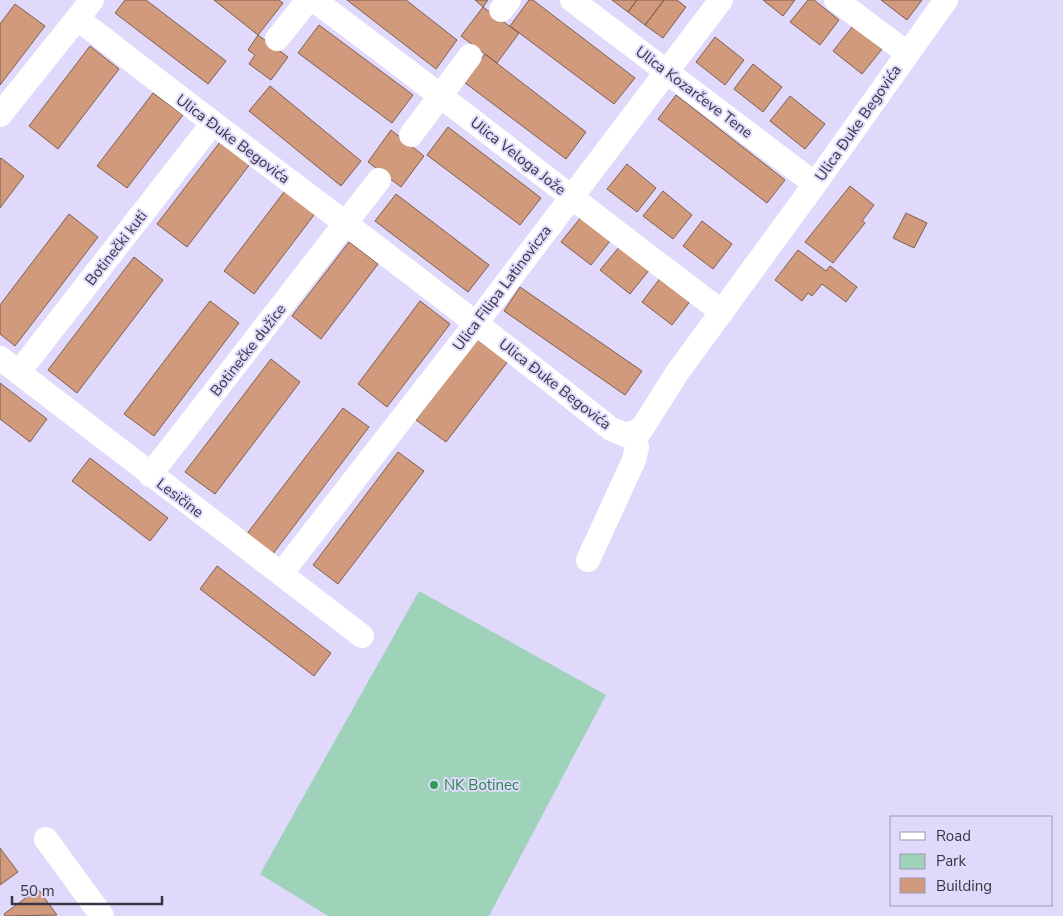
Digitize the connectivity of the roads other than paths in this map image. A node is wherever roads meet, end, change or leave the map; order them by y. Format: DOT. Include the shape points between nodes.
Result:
graph roads {
  1 [pos="92,0"];
  2 [pos="308,0"];
  3 [pos="314,0"];
  4 [pos="572,0"];
  5 [pos="721,0"];
  6 [pos="836,0"];
  7 [pos="946,0"];
  8 [pos="78,19"];
  9 [pos="277,39"];
  10 [pos="907,53"];
  11 [pos="470,56"];
  12 [pos="666,71"];
  13 [pos="441,95"];
  14 [pos="0,115"];
  15 [pos="212,124"];
  16 [pos="411,135"];
  17 [pos="379,180"];
  18 [pos="815,184"];
  19 [pos="571,198"];
  20 [pos="346,224"];
  21 [pos="722,312"];
  22 [pos="477,322"];
  23 [pos="0,358"];
  24 [pos="20,372"];
  25 [pos="634,434"];
  26 [pos="150,475"];
  27 [pos="588,560"];
  28 [pos="281,574"];
  29 [pos="362,636"];
  30 [pos="46,839"];
  31 [pos="102,916"];
  1 -- 8 [label="street"];
  2 -- 9 [label="street"];
  3 -- 13 [label="street, Ulica Veloga Jože"];
  4 -- 12 [label="street, Ulica Kozarčeve Tene"];
  5 -- 12 [label="street, Ulica Filipa Latinovicza"];
  6 -- 10 [label="street"];
  7 -- 10 [label="street, Ulica Đuke Begovića"];
  8 -- 14 [label="street"];
  8 -- 15 [label="street, Ulica Đuke Begovića"];
  10 -- 18 [label="street, Ulica Đuke Begovića"];
  11 -- 13 [label="street"];
  12 -- 18 [label="street, Ulica Kozarčeve Tene"];
  12 -- 19 [label="street, Ulica Filipa Latinovicza"];
  13 -- 16 [label="street"];
  13 -- 19 [label="street, Ulica Veloga Jože"];
  15 -- 20 [label="street, Ulica Đuke Begovića"];
  15 -- 24 [label="street, Botinečki kuti"];
  17 -- 20 [label="street, Botinečke dužice"];
  18 -- 21 [label="street, Ulica Đuke Begovića"];
  19 -- 21 [label="street, Ulica Veloga Jože"];
  19 -- 22 [label="street, Ulica Filipa Latinovicza"];
  20 -- 22 [label="street, Ulica Đuke Begovića"];
  20 -- 26 [label="street, Botinečke dužice"];
  21 -- 25 [label="street, Ulica Đuke Begovića" via="677,373 641,430"];
  22 -- 25 [label="street, Ulica Đuke Begovića" via="611,429 626,435"];
  22 -- 28 [label="street, Ulica Filipa Latinovicza"];
  23 -- 24 [label="street, Lesičine"];
  24 -- 26 [label="street, Lesičine"];
  25 -- 27 [label="street" via="637,447 634,460"];
  26 -- 28 [label="street, Lesičine"];
  28 -- 29 [label="street, Lesičine"];
  30 -- 31 [label="street"];
}
